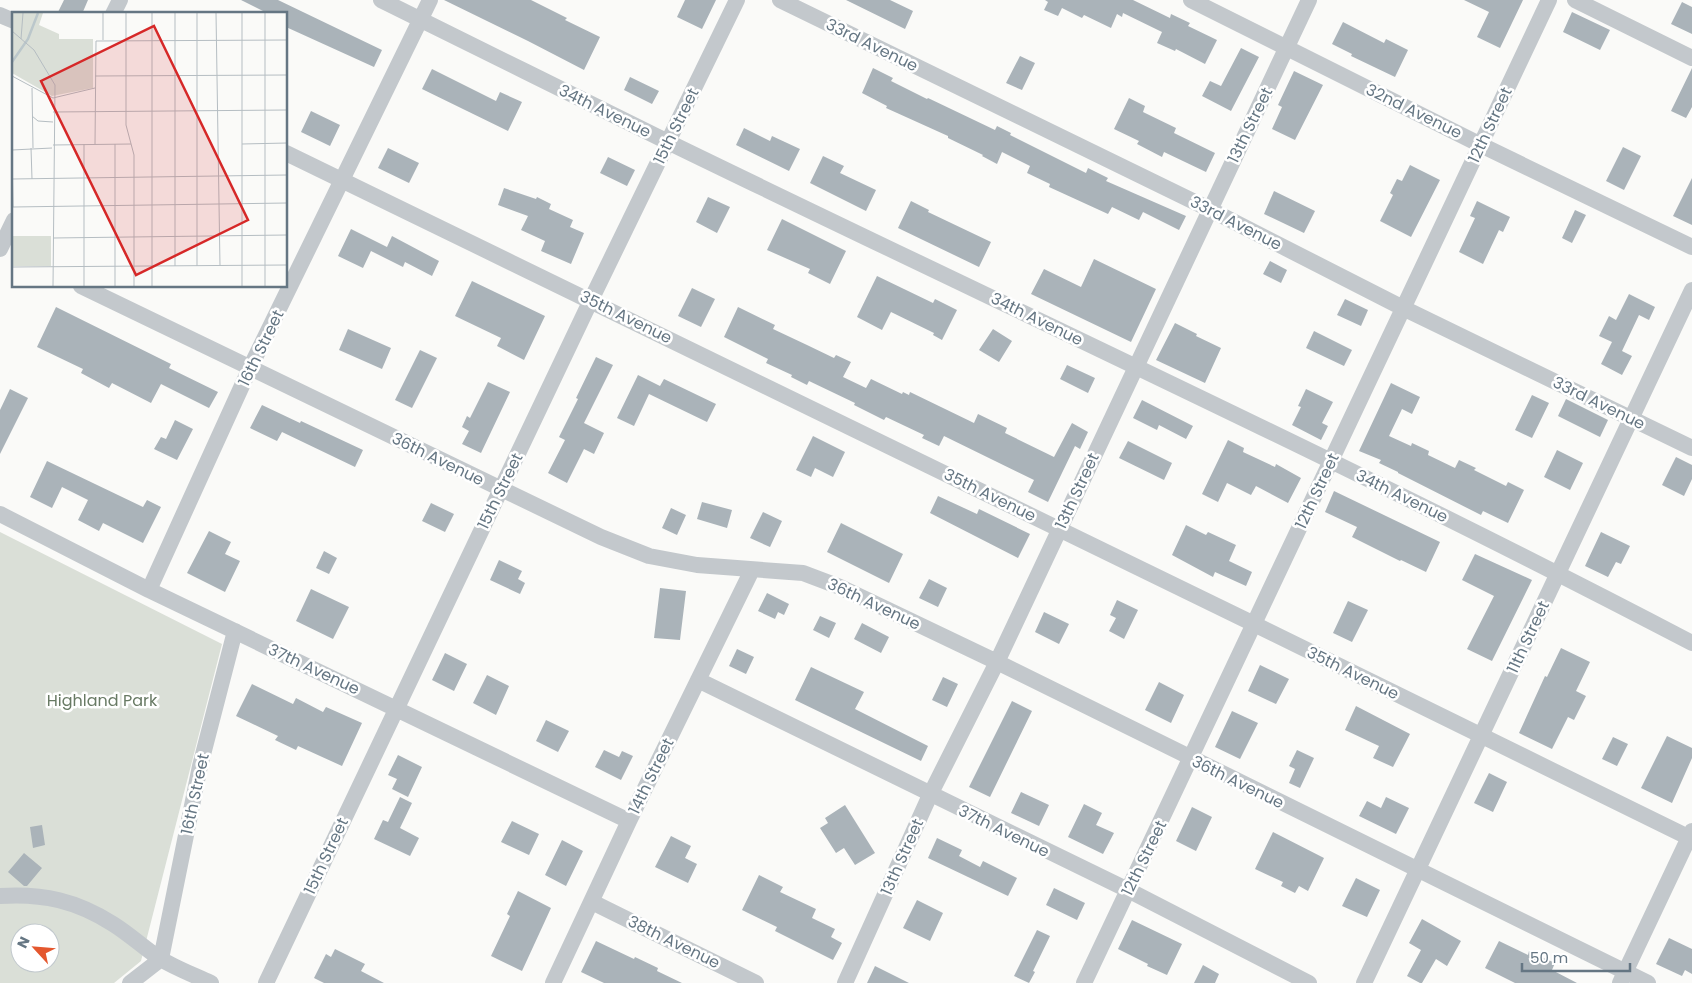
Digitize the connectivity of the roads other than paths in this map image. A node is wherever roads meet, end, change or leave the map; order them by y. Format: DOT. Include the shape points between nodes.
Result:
graph roads {
  1 [pos="120,0"];
  2 [pos="381,0"];
  3 [pos="430,0"];
  4 [pos="737,0"];
  5 [pos="780,0"];
  6 [pos="1191,0"];
  7 [pos="1309,0"];
  8 [pos="1550,0"];
  9 [pos="1575,0"];
  10 [pos="114,12"];
  11 [pos="0,14"];
  12 [pos="421,19"];
  13 [pos="12,20"];
  14 [pos="1287,48"];
  15 [pos="1692,58"];
  16 [pos="668,143"];
  17 [pos="1481,145"];
  18 [pos="288,154"];
  19 [pos="342,180"];
  20 [pos="1209,209"];
  21 [pos="12,226"];
  22 [pos="1692,247"];
  23 [pos="4,249"];
  24 [pos="85,288"];
  25 [pos="1692,290"];
  26 [pos="590,300"];
  27 [pos="1404,308"];
  28 [pos="1136,366"];
  29 [pos="250,368"];
  30 [pos="1631,418"];
  31 [pos="1692,448"];
  32 [pos="1331,461"];
  33 [pos="501,490"];
  34 [pos="0,514"];
  35 [pos="1060,529"];
  36 [pos="752,570"];
  37 [pos="1558,573"];
  38 [pos="149,590"];
  39 [pos="1254,624"];
  40 [pos="235,631"];
  41 [pos="1692,643"];
  42 [pos="997,662"];
  43 [pos="698,680"];
  44 [pos="396,708"];
  45 [pos="1481,736"];
  46 [pos="1191,759"];
  47 [pos="930,795"];
  48 [pos="629,820"];
  49 [pos="1691,836"];
  50 [pos="1418,870"];
  51 [pos="1128,890"];
  52 [pos="0,896"];
  53 [pos="592,902"];
  54 [pos="161,959"];
  55 [pos="1623,978"];
  56 [pos="130,983"];
  57 [pos="211,983"];
  58 [pos="266,983"];
  59 [pos="553,983"];
  60 [pos="756,983"];
  61 [pos="845,983"];
  62 [pos="1084,983"];
  63 [pos="1309,983"];
  64 [pos="1364,983"];
  65 [pos="1648,983"];
  1 -- 10 [label="street"];
  2 -- 12 [label="street, 34th Avenue"];
  3 -- 12 [label="street, 16th Street"];
  4 -- 16 [label="street, 15th Street"];
  5 -- 20 [label="street, 33rd Avenue"];
  6 -- 14 [label="street, 32nd Avenue"];
  7 -- 14 [label="street, 13th Street"];
  8 -- 17 [label="street, 12th Street"];
  9 -- 15 [label="street"];
  11 -- 13 [label="street"];
  12 -- 16 [label="street, 34th Avenue"];
  12 -- 19 [label="street, 16th Street"];
  14 -- 17 [label="street, 32nd Avenue"];
  14 -- 20 [label="street, 13th Street"];
  16 -- 26 [label="street, 15th Street"];
  16 -- 28 [label="street, 34th Avenue"];
  17 -- 22 [label="street, 32nd Avenue"];
  17 -- 27 [label="street, 12th Street"];
  18 -- 19 [label="street, 35th Avenue"];
  19 -- 26 [label="street, 35th Avenue"];
  19 -- 29 [label="street, 16th Street"];
  20 -- 27 [label="street, 33rd Avenue"];
  20 -- 28 [label="street, 13th Street"];
  21 -- 23 [label="street"];
  24 -- 29 [label="street, 36th Avenue"];
  25 -- 30 [label="street, 11th Street"];
  26 -- 33 [label="street, 15th Street"];
  26 -- 35 [label="street, 35th Avenue"];
  27 -- 30 [label="street, 33rd Avenue"];
  27 -- 32 [label="street, 12th Street"];
  28 -- 32 [label="street, 34th Avenue"];
  28 -- 35 [label="street, 13th Street"];
  29 -- 33 [label="street, 36th Avenue"];
  29 -- 38 [label="street, 16th Street"];
  30 -- 31 [label="street, 33rd Avenue"];
  30 -- 37 [label="street, 11th Street"];
  32 -- 37 [label="street, 34th Avenue"];
  32 -- 39 [label="street, 12th Street"];
  33 -- 36 [label="street, 36th Avenue" via="649,556"];
  33 -- 44 [label="street, 15th Street"];
  34 -- 38 [label="street, 37th Avenue"];
  35 -- 39 [label="street, 35th Avenue"];
  35 -- 42 [label="street, 13th Street"];
  36 -- 42 [label="street, 36th Avenue" via="804,573"];
  36 -- 43 [label="street, 14th Street"];
  37 -- 41 [label="street, 34th Avenue"];
  37 -- 45 [label="street, 11th Street"];
  38 -- 40 [label="street, 37th Avenue"];
  39 -- 45 [label="street, 35th Avenue"];
  39 -- 46 [label="street, 12th Street"];
  40 -- 44 [label="street, 37th Avenue"];
  40 -- 54 [label="street, 16th Street" via="200,766"];
  42 -- 46 [label="street, 36th Avenue"];
  42 -- 47 [label="street, 13th Street"];
  43 -- 47 [label="street, 37th Avenue"];
  43 -- 48 [label="street, 14th Street"];
  44 -- 48 [label="street, 37th Avenue"];
  44 -- 58 [label="street, 15th Street"];
  45 -- 49 [label="street, 35th Avenue"];
  45 -- 50 [label="street, 11th Street"];
  46 -- 50 [label="street, 36th Avenue"];
  46 -- 51 [label="street, 12th Street"];
  47 -- 51 [label="street, 37th Avenue"];
  47 -- 61 [label="street, 13th Street"];
  48 -- 53 [label="street, 14th Street"];
  49 -- 55 [label="street"];
  50 -- 55 [label="street, 36th Avenue"];
  50 -- 64 [label="street, 11th Street"];
  51 -- 62 [label="street, 12th Street"];
  51 -- 63 [label="street, 37th Avenue"];
  52 -- 54 [label="street" via="26,895 74,903 112,923"];
  53 -- 59 [label="street, 14th Street"];
  53 -- 60 [label="street, 38th Avenue"];
  54 -- 56 [label="street"];
  54 -- 57 [label="street"];
  55 -- 65 [label="street, 36th Avenue"];
}
